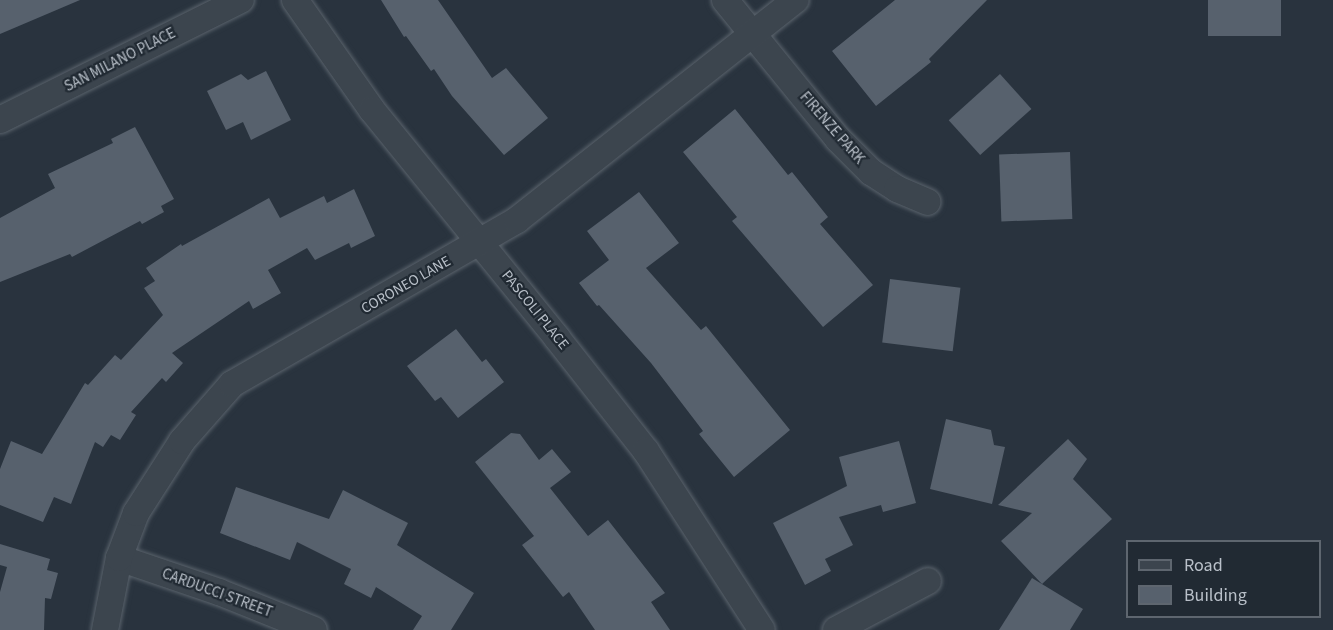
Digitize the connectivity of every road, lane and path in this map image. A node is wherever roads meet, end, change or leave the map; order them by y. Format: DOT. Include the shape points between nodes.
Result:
graph roads {
  1 [pos="241,0"];
  2 [pos="295,0"];
  3 [pos="725,0"];
  4 [pos="796,0"];
  5 [pos="752,34"];
  6 [pos="0,120"];
  7 [pos="927,202"];
  8 [pos="480,243"];
  9 [pos="119,558"];
  10 [pos="928,581"];
  11 [pos="105,630"];
  12 [pos="314,630"];
  13 [pos="762,630"];
  14 [pos="836,630"];
  1 -- 6 [label="street, SAN MILANO PLACE"];
  2 -- 8 [label="street, PASCOLI PLACE" via="372,110"];
  3 -- 5 [label="street, FIRENZE PARK"];
  4 -- 5 [label="street, CORONEO LANE"];
  5 -- 7 [label="street, FIRENZE PARK" via="870,172"];
  5 -- 8 [label="street, CORONEO LANE" via="517,220"];
  8 -- 9 [label="street, CORONEO LANE" via="232,384 182,441 136,513"];
  8 -- 13 [label="street, PASCOLI PLACE" via="646,451"];
  9 -- 11 [label="street, CORONEO LANE"];
  9 -- 12 [label="street, CARDUCCI STREET"];
  10 -- 14 [label="street"];
}
